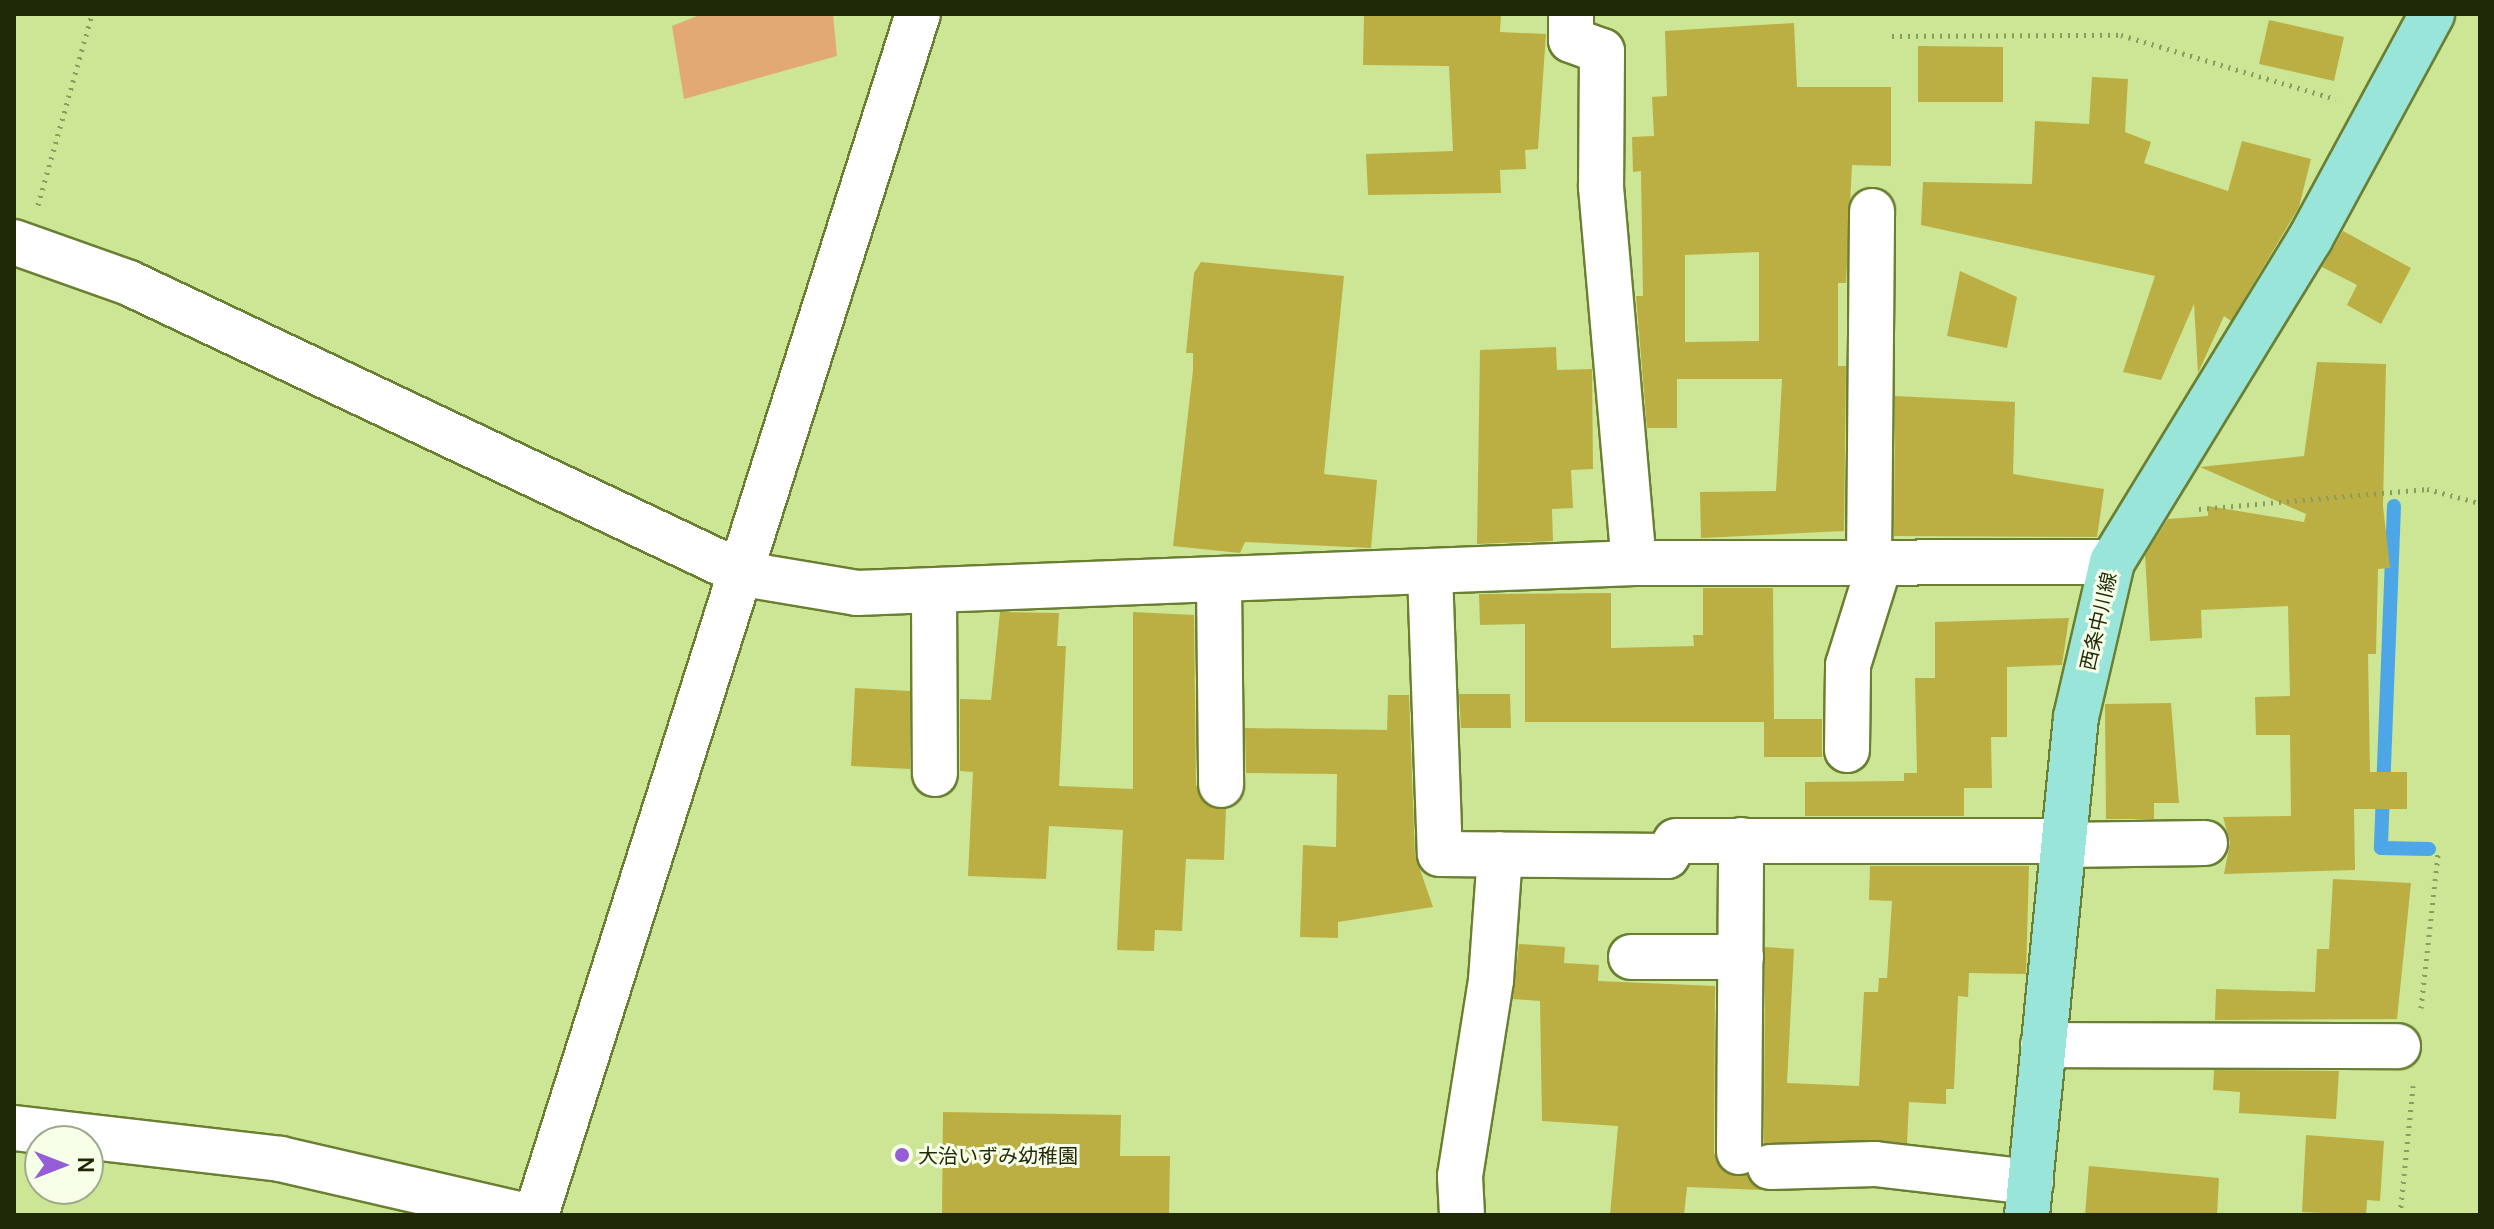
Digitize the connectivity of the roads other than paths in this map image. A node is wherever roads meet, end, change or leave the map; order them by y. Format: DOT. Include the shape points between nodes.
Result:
graph roads {
  1 [pos="918,14"];
  2 [pos="1571,14"];
  3 [pos="2432,14"];
  4 [pos="1872,211"];
  5 [pos="20,244"];
  6 [pos="2112,562"];
  7 [pos="1634,563"];
  8 [pos="1874,563"];
  9 [pos="1430,572"];
  10 [pos="744,574"];
  11 [pos="1219,582"];
  12 [pos="934,595"];
  13 [pos="1847,750"];
  14 [pos="935,774"];
  15 [pos="1221,785"];
  16 [pos="1741,840"];
  17 [pos="2061,843"];
  18 [pos="2205,843"];
  19 [pos="1500,854"];
  20 [pos="1631,957"];
  21 [pos="1741,957"];
  22 [pos="2043,1045"];
  23 [pos="2398,1046"];
  24 [pos="14,1128"];
  25 [pos="2029,1198"];
  26 [pos="523,1215"];
  27 [pos="536,1215"];
  28 [pos="1462,1215"];
  1 -- 10 [label="street"];
  2 -- 7 [label="street" via="1571,40 1602,51 1601,187"];
  3 -- 6 [label="main road, 西条中川線" via="2310,239"];
  4 -- 8 [label="street"];
  5 -- 10 [label="street" via="129,283"];
  6 -- 8 [label="street"];
  6 -- 17 [label="main road, 西条中川線" via="2076,717"];
  7 -- 8 [label="street"];
  7 -- 9 [label="street"];
  8 -- 13 [label="street" via="1848,665"];
  9 -- 11 [label="street"];
  9 -- 19 [label="street" via="1440,854"];
  10 -- 12 [label="street" via="857,593"];
  10 -- 27 [label="street"];
  11 -- 12 [label="street"];
  11 -- 15 [label="street"];
  12 -- 14 [label="street"];
  16 -- 17 [label="street"];
  16 -- 19 [label="street" via="1676,841 1667,856"];
  16 -- 21 [label="street"];
  17 -- 18 [label="street"];
  17 -- 22 [label="main road, 西条中川線"];
  19 -- 28 [label="street" via="1491,980 1460,1176"];
  20 -- 21 [label="street"];
  21 -- 25 [label="street" via="1754,1160 1875,1164"];
  22 -- 23 [label="street"];
  22 -- 25 [label="main road, 西条中川線"];
  24 -- 26 [label="street" via="280,1159"];
}
